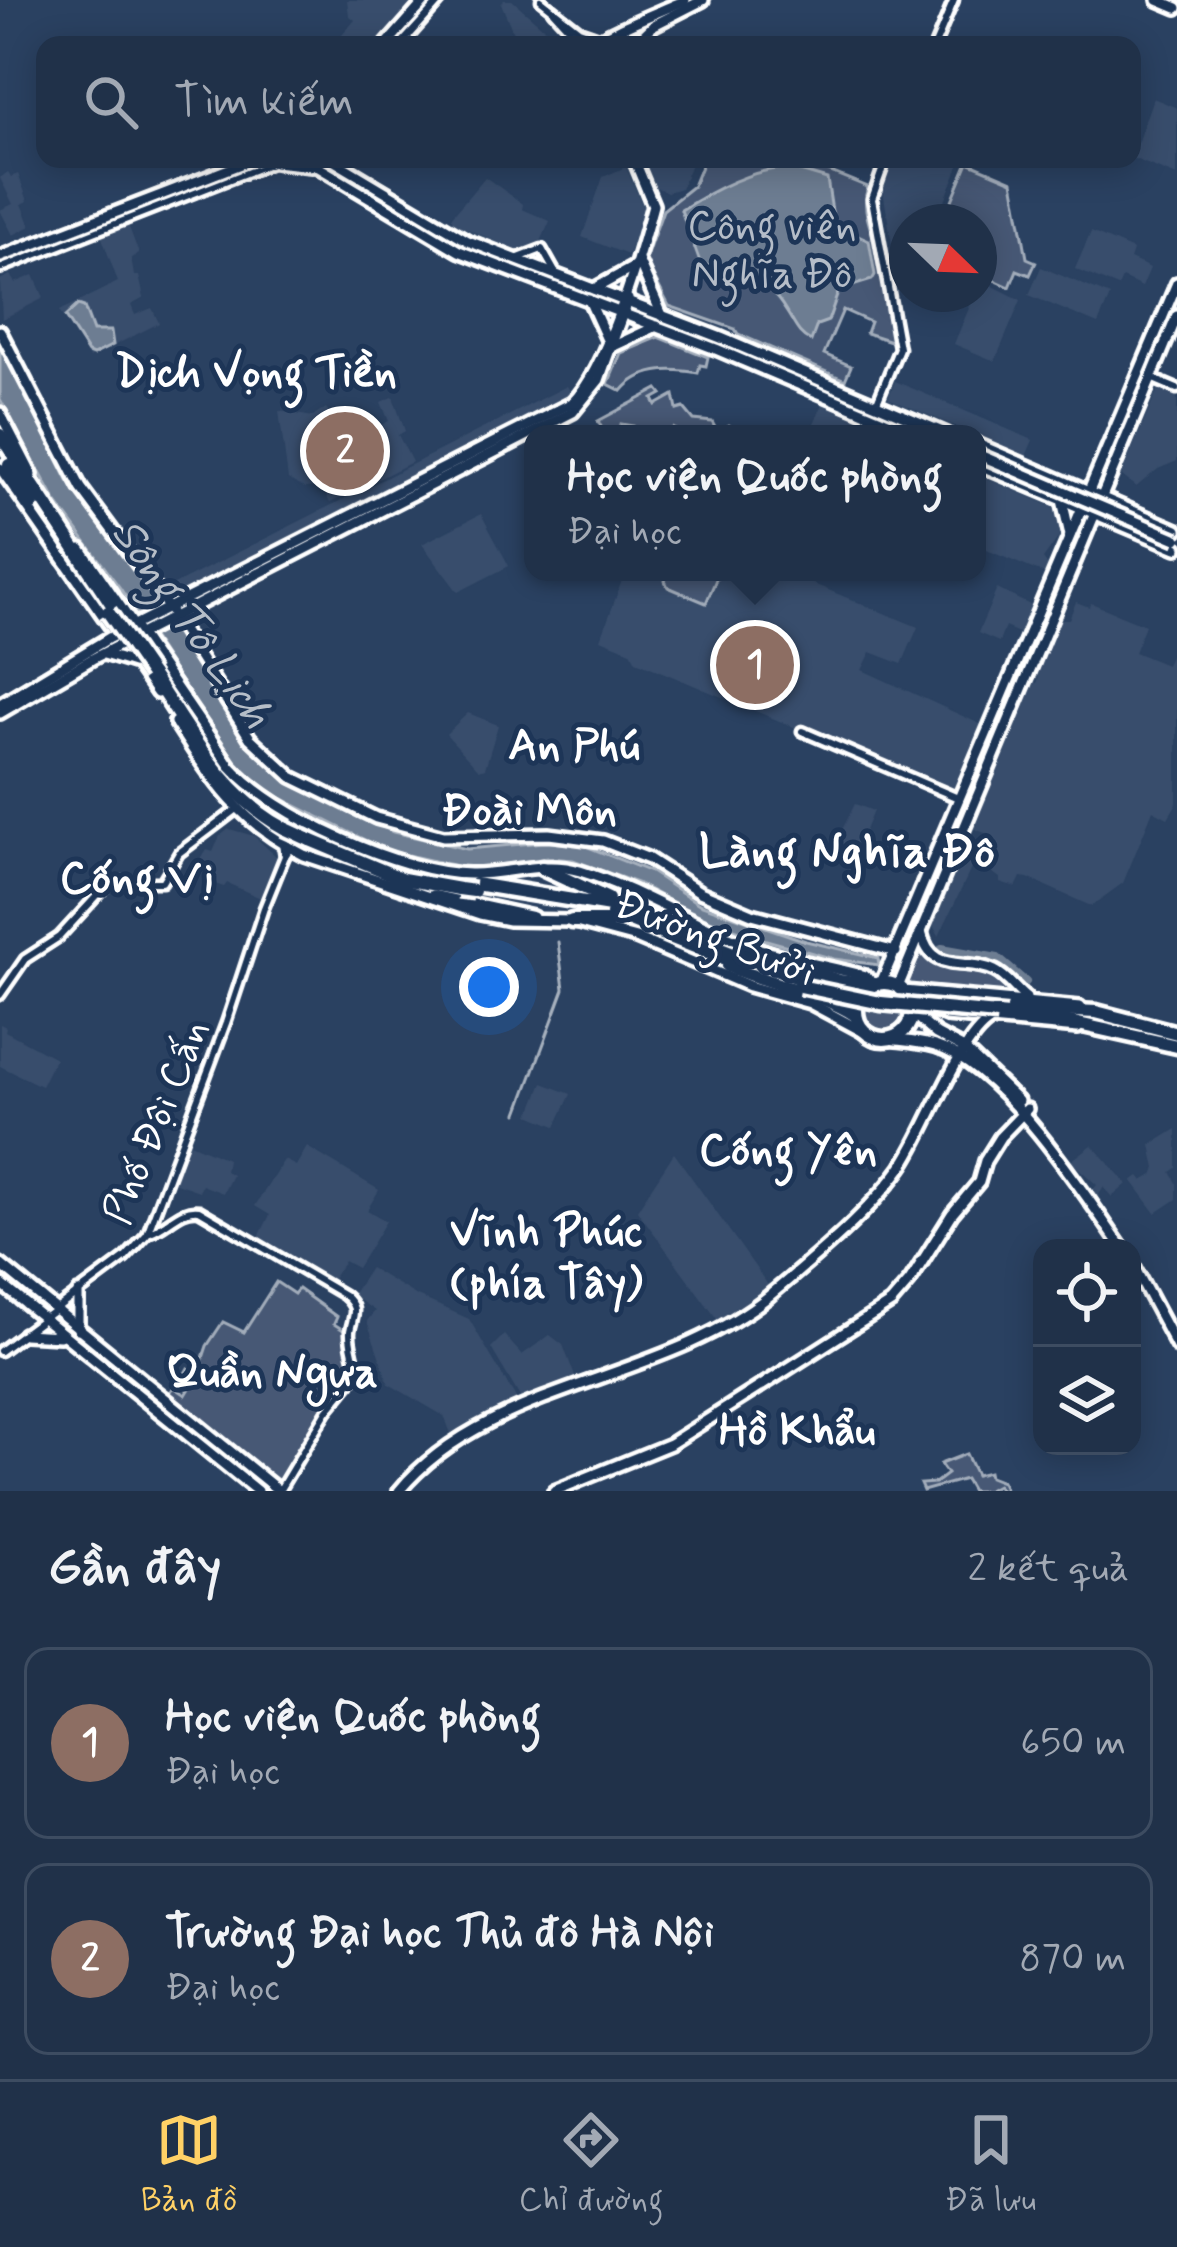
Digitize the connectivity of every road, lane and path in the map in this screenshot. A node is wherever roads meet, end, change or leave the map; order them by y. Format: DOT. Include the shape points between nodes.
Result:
graph roads {
  1 [pos="426,0"];
  2 [pos="440,0"];
  3 [pos="541,0"];
  4 [pos="685,0"];
  5 [pos="703,0"];
  6 [pos="954,0"];
  7 [pos="1158,0"];
  8 [pos="1177,8"];
  9 [pos="553,11"];
  10 [pos="394,36"];
  11 [pos="406,36"];
  12 [pos="588,36"];
  13 [pos="590,36"];
  14 [pos="605,36"];
  15 [pos="641,36"];
  16 [pos="939,36"];
  17 [pos="234,168"];
  18 [pos="250,168"];
  19 [pos="323,168"];
  20 [pos="345,168"];
  21 [pos="636,168"];
  22 [pos="883,168"];
  23 [pos="171,195"];
  24 [pos="0,257"];
  25 [pos="514,259"];
  26 [pos="636,264"];
  27 [pos="0,267"];
  28 [pos="533,272"];
  29 [pos="557,275"];
  30 [pos="1177,283"];
  31 [pos="591,295"];
  32 [pos="623,306"];
  33 [pos="1177,316"];
  34 [pos="659,320"];
  35 [pos="0,332"];
  36 [pos="610,344"];
  37 [pos="763,362"];
  38 [pos="1151,378"];
  39 [pos="1177,389"];
  40 [pos="877,403"];
  41 [pos="0,413"];
  42 [pos="873,416"];
  43 [pos="0,423"];
  44 [pos="532,425"];
  45 [pos="894,425"];
  46 [pos="927,425"];
  47 [pos="524,430"];
  48 [pos="0,435"];
  49 [pos="986,448"];
  50 [pos="0,453"];
  51 [pos="986,458"];
  52 [pos="0,467"];
  53 [pos="986,468"];
  54 [pos="1097,472"];
  55 [pos="1057,479"];
  56 [pos="25,483"];
  57 [pos="1071,485"];
  58 [pos="1089,493"];
  59 [pos="1049,495"];
  60 [pos="1101,499"];
  61 [pos="1061,500"];
  62 [pos="1082,509"];
  63 [pos="1135,512"];
  64 [pos="1095,515"];
  65 [pos="1114,523"];
  66 [pos="1127,527"];
  67 [pos="1177,534"];
  68 [pos="1070,536"];
  69 [pos="1085,537"];
  70 [pos="1177,548"];
  71 [pos="109,613"];
  72 [pos="172,614"];
  73 [pos="141,628"];
  74 [pos="119,640"];
  75 [pos="149,649"];
  76 [pos="100,650"];
  77 [pos="135,662"];
  78 [pos="30,689"];
  79 [pos="1001,703"];
  80 [pos="0,704"];
  81 [pos="1013,708"];
  82 [pos="0,713"];
  83 [pos="802,731"];
  84 [pos="961,799"];
  85 [pos="237,809"];
  86 [pos="300,827"];
  87 [pos="287,850"];
  88 [pos="542,868"];
  89 [pos="398,887"];
  90 [pos="467,887"];
  91 [pos="642,920"];
  92 [pos="541,921"];
  93 [pos="572,921"];
  94 [pos="920,928"];
  95 [pos="896,952"];
  96 [pos="720,953"];
  97 [pos="890,965"];
  98 [pos="903,970"];
  99 [pos="876,984"];
  100 [pos="901,989"];
  101 [pos="0,995"];
  102 [pos="941,997"];
  103 [pos="1030,1000"];
  104 [pos="1096,1012"];
  105 [pos="912,1013"];
  106 [pos="995,1014"];
  107 [pos="855,1015"];
  108 [pos="863,1032"];
  109 [pos="889,1040"];
  110 [pos="1175,1044"];
  111 [pos="963,1054"];
  112 [pos="1024,1111"];
  113 [pos="146,1234"];
  114 [pos="1121,1239"];
  115 [pos="0,1264"];
  116 [pos="1141,1273"];
  117 [pos="1141,1278"];
  118 [pos="0,1283"];
  119 [pos="78,1293"];
  120 [pos="1157,1304"];
  121 [pos="57,1310"];
  122 [pos="43,1319"];
  123 [pos="78,1329"];
  124 [pos="1177,1332"];
  125 [pos="24,1334"];
  126 [pos="65,1336"];
  127 [pos="1177,1347"];
  128 [pos="0,1351"];
  129 [pos="140,1378"];
  130 [pos="131,1389"];
  131 [pos="404,1488"];
  132 [pos="257,1491"];
  133 [pos="279,1491"];
  134 [pos="554,1491"];
  1 -- 10 [label="main road"];
  2 -- 11 [label="main road"];
  3 -- 9 [label="street"];
  4 -- 14 [label="main road"];
  5 -- 15 [label="main road"];
  6 -- 16 [label="street"];
  7 -- 8 [label="main road"];
  9 -- 12 [label="street"];
  9 -- 13 [label="street"];
  17 -- 23 [label="main road"];
  18 -- 23 [label="main road"];
  19 -- 28 [label="main road" via="455,248"];
  20 -- 25 [label="main road" via="447,231"];
  21 -- 26 [label="main road" via="651,201"];
  22 -- 40 [label="street" via="872,199 899,348"];
  23 -- 24 [label="main road"];
  23 -- 27 [label="main road"];
  25 -- 28 [label="main road"];
  25 -- 29 [label="street" via="542,250"];
  26 -- 31 [label="main road"];
  26 -- 32 [label="main road"];
  26 -- 34 [label="main road"];
  28 -- 29 [label="main road"];
  28 -- 31 [label="main road"];
  29 -- 31 [label="main road"];
  30 -- 54 [label="main road"];
  31 -- 32 [label="main road"];
  31 -- 36 [label="main road"];
  32 -- 34 [label="main road"];
  32 -- 36 [label="main road"];
  33 -- 38 [label="main road"];
  34 -- 36 [label="main road"];
  34 -- 37 [label="main road"];
  35 -- 72 [label="main road" via="80,488"];
  36 -- 44 [label="main road" via="590,383"];
  37 -- 40 [label="main road"];
  37 -- 42 [label="main road"];
  38 -- 39 [label="street"];
  38 -- 60 [label="main road"];
  40 -- 42 [label="street"];
  40 -- 46 [label="main road"];
  41 -- 73 [label="main road" via="46,500"];
  42 -- 45 [label="main road"];
  43 -- 56 [label="highway"];
  47 -- 72 [label="main road"];
  48 -- 56 [label="highway"];
  49 -- 55 [label="main road"];
  50 -- 56 [label="highway"];
  51 -- 67 [label="main road, bridge"];
  52 -- 71 [label="main road, Đường Bưởi"];
  53 -- 59 [label="main road"];
  54 -- 57 [label="main road"];
  54 -- 58 [label="main road"];
  55 -- 57 [label="main road"];
  55 -- 59 [label="main road" via="1060,492"];
  56 -- 71 [label="highway"];
  57 -- 58 [label="main road"];
  58 -- 60 [label="main road"];
  58 -- 62 [label="main road"];
  59 -- 61 [label="main road"];
  60 -- 63 [label="main road"];
  60 -- 64 [label="main road"];
  61 -- 62 [label="main road"];
  61 -- 68 [label="main road"];
  62 -- 64 [label="main road"];
  62 -- 68 [label="main road"];
  63 -- 66 [label="main road" via="1122,519"];
  63 -- 67 [label="main road"];
  64 -- 65 [label="main road"];
  64 -- 69 [label="main road"];
  65 -- 66 [label="main road"];
  65 -- 69 [label="main road"];
  66 -- 70 [label="main road"];
  68 -- 79 [label="main road"];
  69 -- 81 [label="main road"];
  71 -- 74 [label="main road, Đường Bưởi"];
  71 -- 76 [label="main road"];
  71 -- 86 [label="highway, bridge" via="224,780 252,808"];
  72 -- 73 [label="main road"];
  72 -- 95 [label="main road" via="250,738 292,777 376,818 443,836 603,841 752,914"];
  73 -- 74 [label="main road"];
  73 -- 75 [label="main road"];
  74 -- 76 [label="main road"];
  74 -- 77 [label="main road, Đường Bưởi"];
  75 -- 77 [label="main road"];
  75 -- 86 [label="main road" via="235,773"];
  76 -- 77 [label="main road"];
  76 -- 78 [label="main road"];
  77 -- 85 [label="main road, Đường Bưởi"];
  78 -- 80 [label="main road"];
  78 -- 82 [label="main road"];
  79 -- 81 [label="main road"];
  79 -- 84 [label="main road"];
  81 -- 94 [label="main road"];
  83 -- 84 [label="street"];
  84 -- 95 [label="main road"];
  85 -- 87 [label="main road, Đường Bưởi"];
  85 -- 101 [label="street" via="179,853 162,882 105,887 25,959"];
  86 -- 87 [label="street, Phố Đội Cấn"];
  86 -- 90 [label="highway" via="404,879"];
  87 -- 89 [label="main road, Đường Bưởi"];
  87 -- 113 [label="street, Phố Đội Cấn"];
  88 -- 90 [label="main road, Đường Bưởi"];
  88 -- 91 [label="highway"];
  88 -- 99 [label="main road, Đường Bưởi" via="591,874 758,948"];
  89 -- 90 [label="main road, Đường Bưởi"];
  89 -- 92 [label="main road, Đường Bưởi" via="480,914"];
  90 -- 91 [label="highway" via="585,900"];
  90 -- 92 [label="main road, Đường Bưởi"];
  91 -- 93 [label="highway"];
  91 -- 96 [label="highway"];
  92 -- 93 [label="main road, Đường Bưởi"];
  93 -- 108 [label="main road, Đường Bưởi" via="662,947"];
  94 -- 98 [label="main road"];
  94 -- 103 [label="main road" via="924,947 938,959 997,972"];
  95 -- 97 [label="main road"];
  96 -- 99 [label="highway" via="747,952 840,982"];
  96 -- 106 [label="highway, bridge" via="880,1003"];
  96 -- 107 [label="highway" via="766,983"];
  97 -- 98 [label="main road"];
  97 -- 99 [label="main road"];
  98 -- 100 [label="main road"];
  99 -- 100 [label="highway"];
  99 -- 107 [label="highway" via="859,998"];
  100 -- 102 [label="main road"];
  100 -- 105 [label="highway"];
  102 -- 103 [label="main road"];
  102 -- 106 [label="main road" via="934,1002 938,1014"];
  103 -- 104 [label="main road"];
  104 -- 106 [label="highway"];
  104 -- 110 [label="highway"];
  105 -- 109 [label="highway"];
  105 -- 111 [label="main road"];
  106 -- 110 [label="highway"];
  106 -- 111 [label="main road"];
  107 -- 108 [label="highway"];
  108 -- 109 [label="highway"];
  109 -- 111 [label="main road"];
  111 -- 112 [label="main road"];
  111 -- 131 [label="main road" via="898,1172 768,1297 718,1332 527,1404 442,1451"];
  112 -- 114 [label="main road"];
  112 -- 134 [label="main road" via="891,1303 670,1444"];
  113 -- 119 [label="street, Phố Đội Cấn"];
  113 -- 133 [label="street" via="200,1210 344,1295 356,1311 350,1331 358,1373"];
  115 -- 121 [label="main road"];
  116 -- 120 [label="main road"];
  117 -- 120 [label="main road"];
  118 -- 122 [label="main road"];
  119 -- 121 [label="street, Phố Đội Cấn"];
  119 -- 123 [label="main road"];
  120 -- 124 [label="main road"];
  120 -- 127 [label="main road"];
  121 -- 122 [label="street, Phố Đội Cấn"];
  121 -- 123 [label="main road"];
  122 -- 125 [label="street, Phố Đội Cấn"];
  122 -- 126 [label="main road"];
  123 -- 129 [label="main road"];
  125 -- 126 [label="main road"];
  125 -- 128 [label="street, Phố Đội Cấn"];
  126 -- 130 [label="main road"];
  129 -- 130 [label="main road"];
  129 -- 133 [label="main road"];
  130 -- 132 [label="main road"];
}
